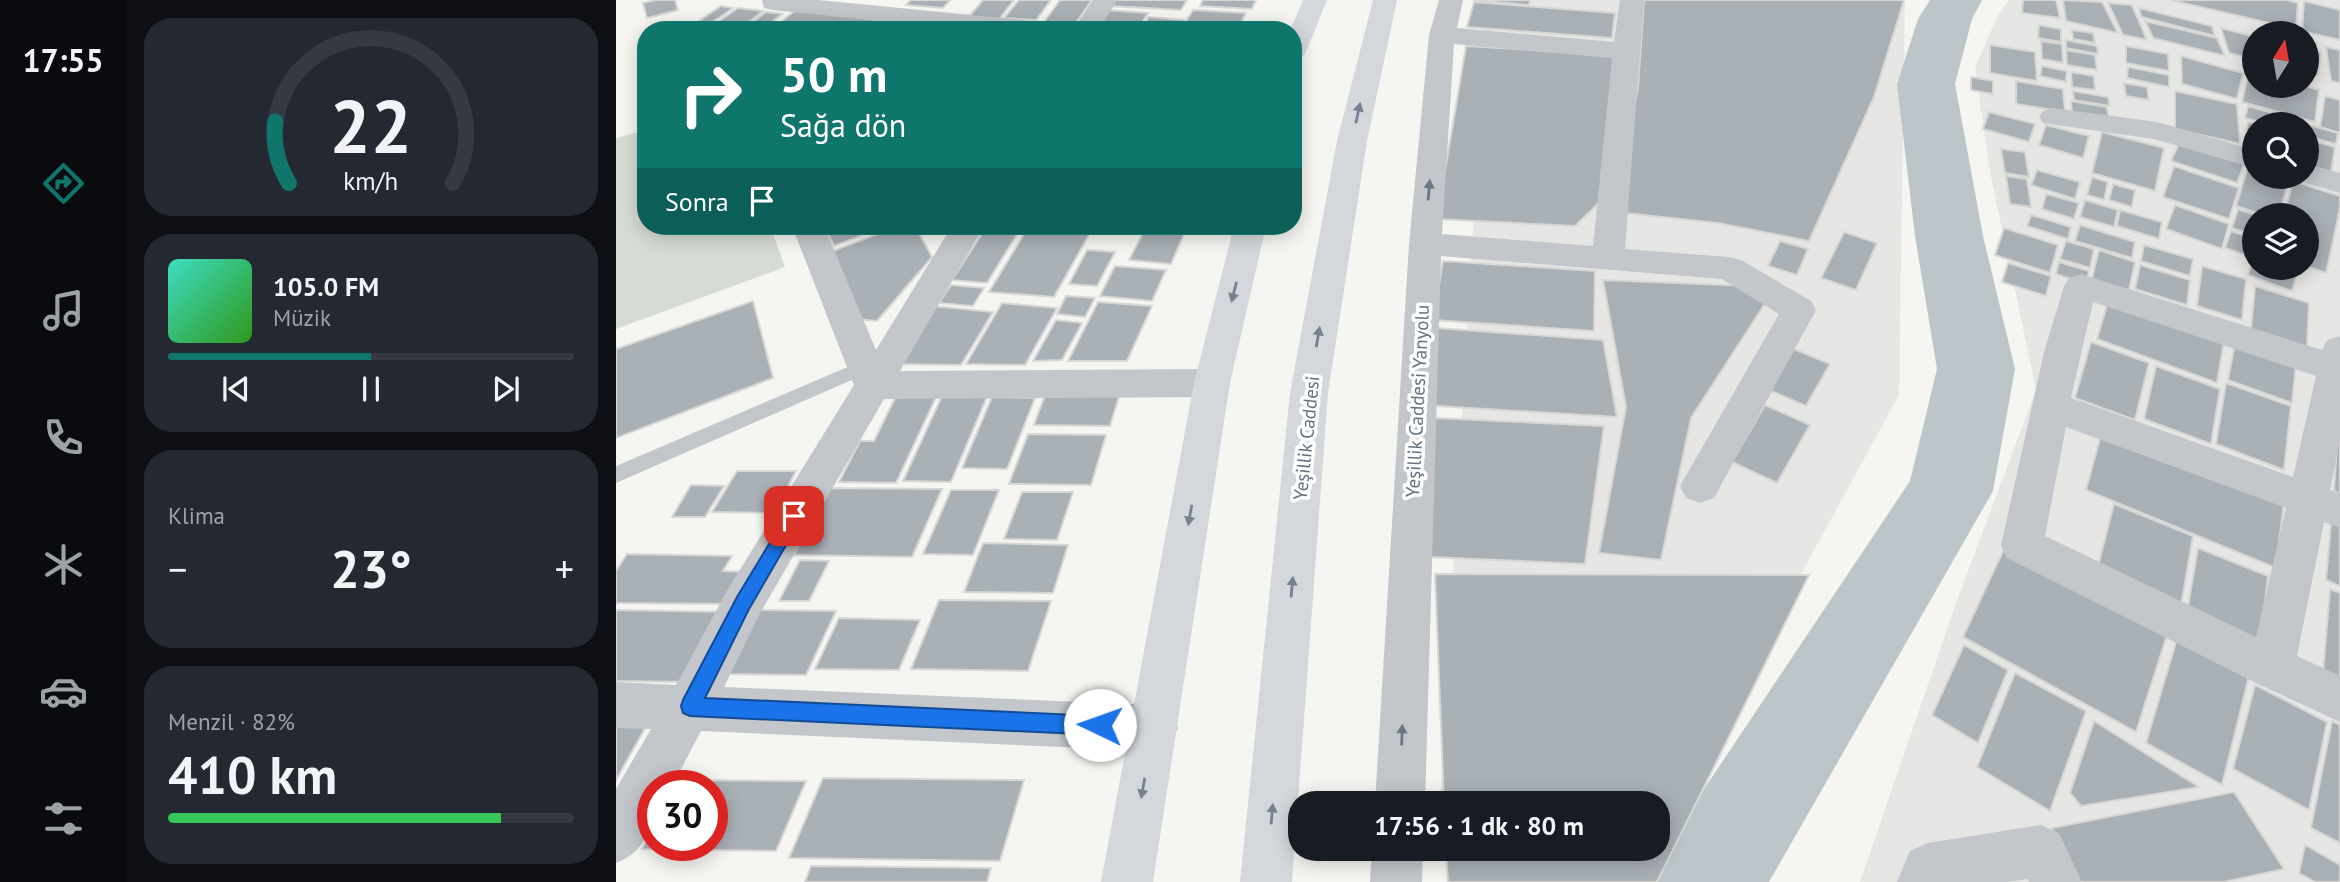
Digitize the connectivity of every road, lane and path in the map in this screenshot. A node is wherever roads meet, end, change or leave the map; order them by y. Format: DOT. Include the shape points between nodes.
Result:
graph roads {
  1 [pos="774,0"];
  2 [pos="1105,0"];
  3 [pos="1315,0"];
  4 [pos="1385,0"];
  5 [pos="1632,0"];
  6 [pos="889,14"];
  7 [pos="1446,17"];
  8 [pos="956,21"];
  9 [pos="1092,21"];
  10 [pos="1302,31"];
  11 [pos="1626,51"];
  12 [pos="2053,117"];
  13 [pos="2242,156"];
  14 [pos="2319,177"];
  15 [pos="2340,183"];
  16 [pos="812,235"];
  17 [pos="962,235"];
  18 [pos="1248,235"];
  19 [pos="1425,244"];
  20 [pos="1608,259"];
  21 [pos="2339,363"];
  22 [pos="868,376"];
  23 [pos="1212,383"];
  24 [pos="2053,407"];
  25 [pos="616,475"];
  26 [pos="1700,486"];
  27 [pos="2323,504"];
  28 [pos="2272,668"];
  29 [pos="2340,700"];
  30 [pos="616,705"];
  31 [pos="690,706"];
  32 [pos="1154,728"];
  33 [pos="1400,791"];
  34 [pos="616,838"];
  35 [pos="1397,861"];
  36 [pos="1127,882"];
  37 [pos="1266,882"];
  38 [pos="1396,882"];
  39 [pos="1923,882"];
  40 [pos="2056,882"];
  1 -- 6 [label="street"];
  2 -- 9 [label="street"];
  3 -- 10 [label="highway"];
  37 -- 4 [label="highway, Yeşillik Caddesi, one-way" via="1309,393 1352,141"];
  5 -- 11 [label="street"];
  6 -- 8 [label="street"];
  7 -- 11 [label="street"];
  19 -- 7 [label="street, Yeşillik Caddesi Yanyolu, one-way"];
  11 -- 20 [label="street"];
  12 -- 13 [label="street" via="2157,131"];
  14 -- 15 [label="street"];
  16 -- 22 [label="street"];
  17 -- 22 [label="street"];
  18 -- 23 [label="highway, one-way"];
  19 -- 20 [label="street"];
  33 -- 19 [label="street, Yeşillik Caddesi Yanyolu, one-way"];
  20 -- 26 [label="street" via="1729,268 1799,310"];
  21 -- 24 [label="street" via="2081,286"];
  21 -- 27 [label="street"];
  22 -- 23 [label="street"];
  22 -- 25 [label="lane"];
  22 -- 31 [label="street"];
  23 -- 32 [label="highway, one-way"];
  24 -- 27 [label="street"];
  24 -- 28 [label="street" via="2022,545"];
  27 -- 28 [label="street"];
  28 -- 29 [label="street"];
  30 -- 31 [label="street"];
  31 -- 32 [label="street"];
  31 -- 34 [label="street"];
  32 -- 36 [label="highway, one-way"];
  35 -- 38 [label="street"];
  39 -- 40 [label="street" via="1928,869 2040,851"];
}
